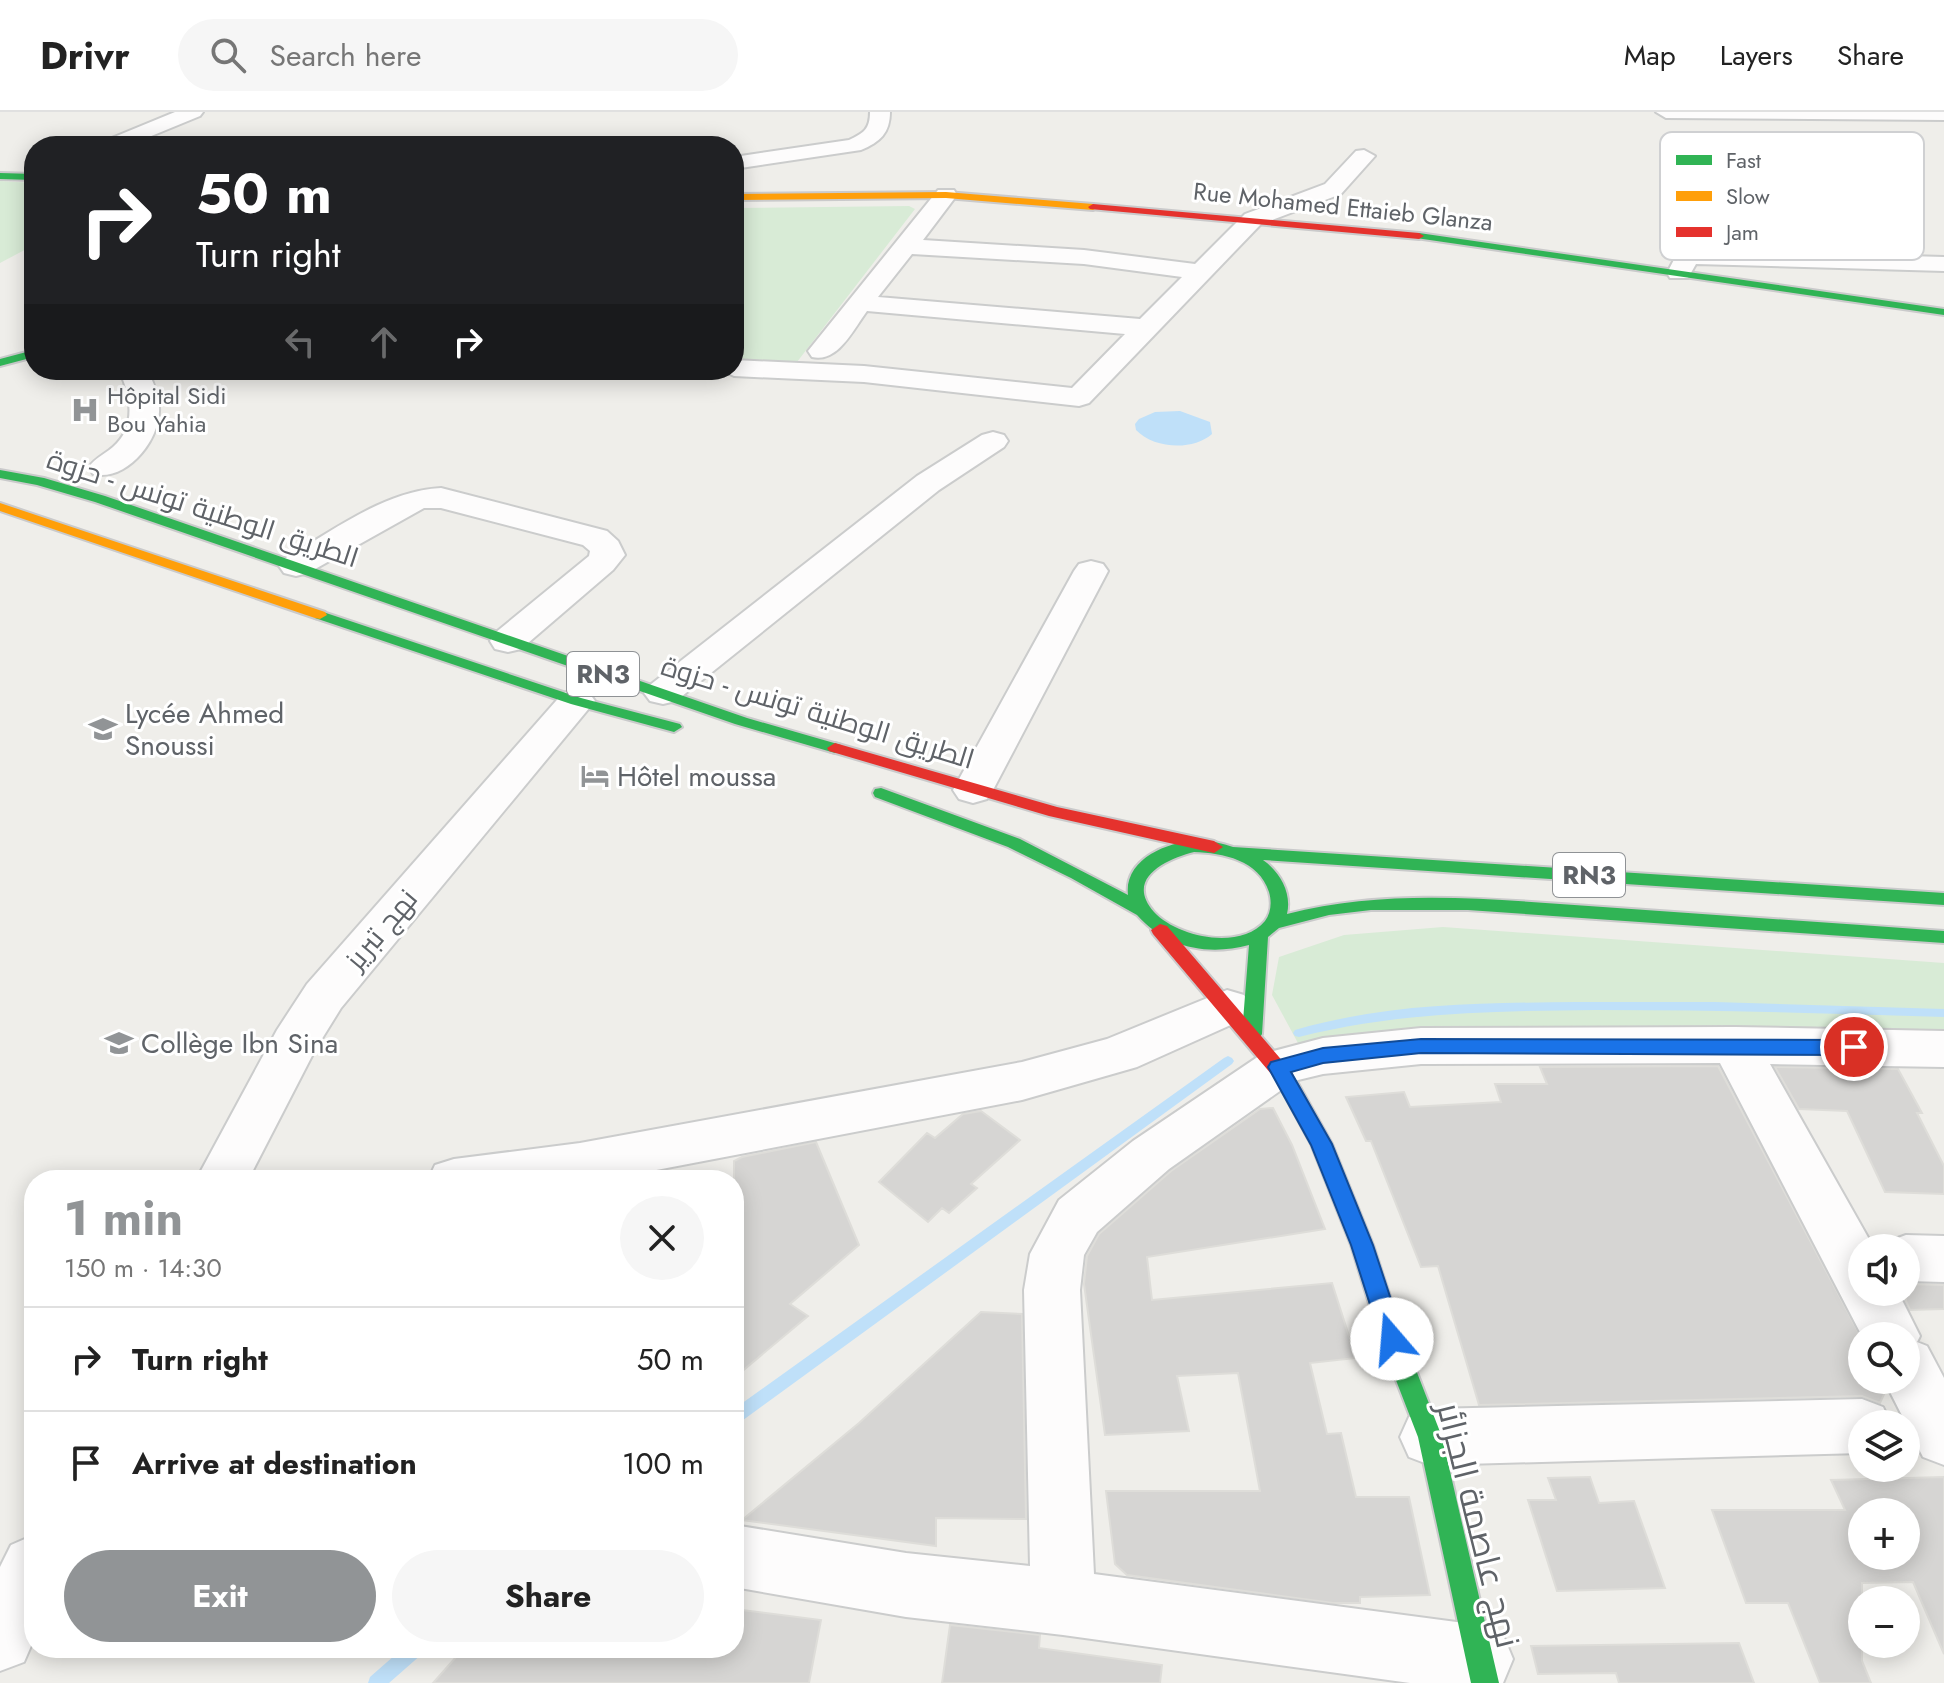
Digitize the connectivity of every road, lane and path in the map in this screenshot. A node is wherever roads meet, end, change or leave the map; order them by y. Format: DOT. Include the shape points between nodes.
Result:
graph roads {
  1 [pos="193,112"];
  2 [pos="880,112"];
  3 [pos="1666,112"];
  4 [pos="1944,114"];
  5 [pos="134,136"];
  6 [pos="1364,156"];
  7 [pos="744,161"];
  8 [pos="0,176"];
  9 [pos="24,177"];
  10 [pos="946,195"];
  11 [pos="744,197"];
  12 [pos="1253,219"];
  13 [pos="905,246"];
  14 [pos="1686,260"];
  15 [pos="1801,260"];
  16 [pos="1944,264"];
  17 [pos="1201,272"];
  18 [pos="1679,273"];
  19 [pos="860,303"];
  20 [pos="1944,312"];
  21 [pos="1147,328"];
  22 [pos="822,351"];
  23 [pos="24,356"];
  24 [pos="0,363"];
  25 [pos="744,368"];
  26 [pos="138,380"];
  27 [pos="993,441"];
  28 [pos="104,467"];
  29 [pos="0,474"];
  30 [pos="0,507"];
  31 [pos="296,566"];
  32 [pos="1091,571"];
  33 [pos="508,641"];
  34 [pos="663,693"];
  35 [pos="576,701"];
  36 [pos="687,731"];
  37 [pos="858,786"];
  38 [pos="973,790"];
  39 [pos="1214,847"];
  40 [pos="1234,852"];
  41 [pos="1868,894"];
  42 [pos="1944,899"];
  43 [pos="1139,910"];
  44 [pos="1266,929"];
  45 [pos="1160,930"];
  46 [pos="1890,934"];
  47 [pos="1944,937"];
  48 [pos="1253,1036"];
  49 [pos="1735,1045"];
  50 [pos="1944,1049"];
  51 [pos="227,1170"];
  52 [pos="533,1170"];
  53 [pos="1848,1248"];
  54 [pos="1920,1258"];
  55 [pos="1944,1259"];
  56 [pos="1917,1394"];
  57 [pos="1848,1426"];
  58 [pos="1929,1429"];
  59 [pos="1430,1437"];
  60 [pos="744,1558"];
  61 [pos="24,1588"];
  62 [pos="1063,1602"];
  63 [pos="0,1638"];
  64 [pos="1482,1671"];
  1 -- 5 [label="street"];
  2 -- 7 [label="street" via="880,126 864,143"];
  3 -- 4 [label="street"];
  6 -- 12 [label="street" via="1333,189"];
  8 -- 9 [label="main road"];
  10 -- 11 [label="main road, Rue Mohamed Ettaieb Glanza"];
  10 -- 12 [label="main road, Rue Mohamed Ettaieb Glanza"];
  10 -- 13 [label="street"];
  12 -- 17 [label="street"];
  12 -- 18 [label="main road, Rue Mohamed Ettaieb Glanza" via="1435,238"];
  13 -- 17 [label="street" via="1084,257"];
  13 -- 19 [label="street"];
  14 -- 18 [label="street"];
  15 -- 16 [label="street"];
  17 -- 21 [label="street"];
  18 -- 20 [label="main road, Rue Mohamed Ettaieb Glanza"];
  19 -- 21 [label="street"];
  19 -- 22 [label="street"];
  21 -- 25 [label="street" via="1079,397 888,374"];
  23 -- 24 [label="main road"];
  26 -- 28 [label="street" via="145,414 134,446"];
  27 -- 34 [label="street" via="928,483"];
  29 -- 31 [label="main road, الطريق الوطنية تونس - حزوة / RN3" via="100,499"];
  30 -- 35 [label="main road, الطريق الوطنية تونس - حزوة / RN3"];
  31 -- 33 [label="main road, الطريق الوطنية تونس - حزوة / RN3"];
  31 -- 33 [label="street" via="403,505 441,498 595,538 606,548 608,555 601,563"];
  32 -- 38 [label="street"];
  33 -- 34 [label="main road, الطريق الوطنية تونس - حزوة / RN3"];
  34 -- 38 [label="main road, الطريق الوطنية تونس - حزوة / RN3" via="735,726"];
  35 -- 36 [label="main road, الطريق الوطنية تونس - حزوة / RN3"];
  35 -- 51 [label="street, نهج تبريز" via="324,996 267,1090"];
  37 -- 43 [label="main road, RN3" via="1018,841"];
  38 -- 39 [label="main road, الطريق الوطنية تونس - حزوة / RN3"];
  39 -- 40 [label="main road, RN3"];
  39 -- 43 [label="main road, RN3" via="1193,846 1154,857 1134,881"];
  40 -- 41 [label="main road, RN3"];
  40 -- 44 [label="main road, RN3" via="1272,875 1280,892 1281,909"];
  41 -- 42 [label="main road, RN3"];
  41 -- 46 [label="main road"];
  43 -- 45 [label="main road, RN3"];
  44 -- 45 [label="main road, RN3" via="1241,941 1200,943"];
  44 -- 46 [label="main road, RN3" via="1329,909 1468,904"];
  44 -- 48 [label="main road" via="1254,975"];
  45 -- 48 [label="main road, نهج عاصمة الجزائر"];
  46 -- 47 [label="main road, RN3"];
  48 -- 49 [label="street" via="1335,1054 1421,1046"];
  48 -- 52 [label="street" via="1120,1054 1022,1081"];
  48 -- 59 [label="main road, نهج عاصمة الجزائر" via="1321,1144"];
  48 -- 62 [label="street" via="1151,1155 1078,1216 1057,1254 1052,1290"];
  49 -- 50 [label="street"];
  49 -- 53 [label="street"];
  54 -- 55 [label="street"];
  56 -- 58 [label="street"];
  57 -- 59 [label="street"];
  59 -- 64 [label="main road, نهج عاصمة الجزائر"];
  60 -- 62 [label="street" via="906,1585"];
  61 -- 63 [label="street"];
  62 -- 64 [label="street"];
}
